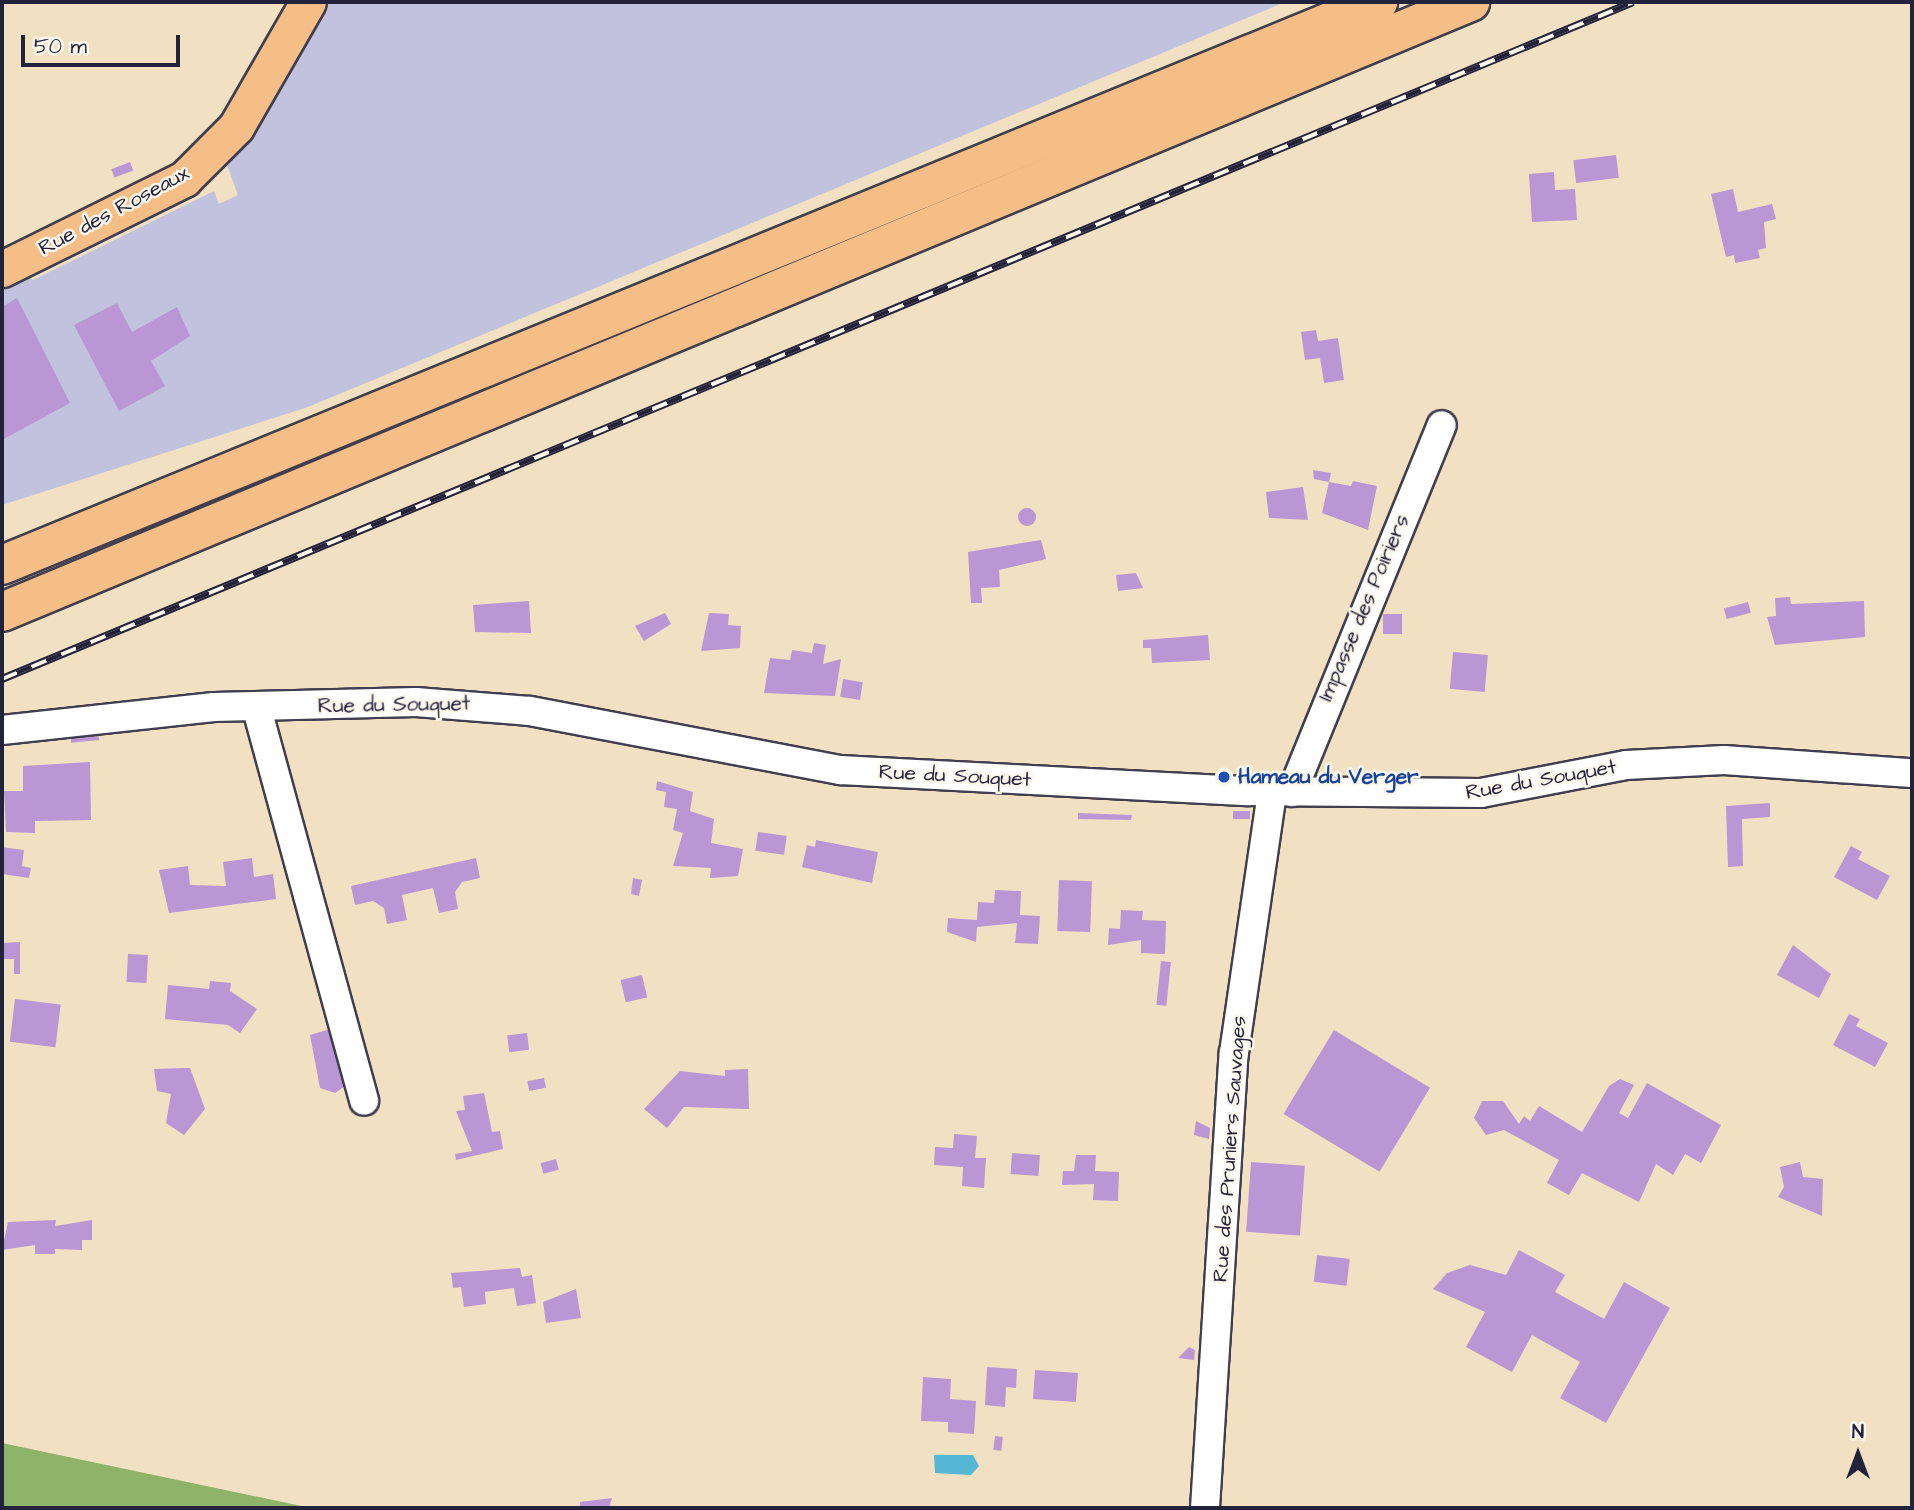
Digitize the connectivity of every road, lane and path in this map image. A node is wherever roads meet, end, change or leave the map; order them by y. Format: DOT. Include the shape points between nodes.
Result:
graph roads {
  1 [pos="308,2"];
  2 [pos="1378,2"];
  3 [pos="1470,2"];
  4 [pos="2,269"];
  5 [pos="1442,425"];
  6 [pos="212,481"];
  7 [pos="2,565"];
  8 [pos="2,571"];
  9 [pos="2,612"];
  10 [pos="257,709"];
  11 [pos="2,730"];
  12 [pos="1912,773"];
  13 [pos="1282,792"];
  14 [pos="364,1101"];
  15 [pos="1205,1508"];
  1 -- 4 [label="main road, Rue des Roseaux" via="236,127 184,179"];
  2 -- 6 [label="highway"];
  3 -- 9 [label="highway"];
  5 -- 13 [label="street, Impasse des Poiriers"];
  6 -- 7 [label="highway"];
  6 -- 8 [label="highway"];
  10 -- 11 [label="street, Rue du Souquet" via="214,707"];
  10 -- 13 [label="street, Rue du Souquet" via="486,704 840,770"];
  10 -- 14 [label="street"];
  12 -- 13 [label="street, Rue du Souquet" via="1724,760 1626,765 1481,793"];
  13 -- 15 [label="street, Rue des Pruniers Sauvages" via="1234,1053"];
}
